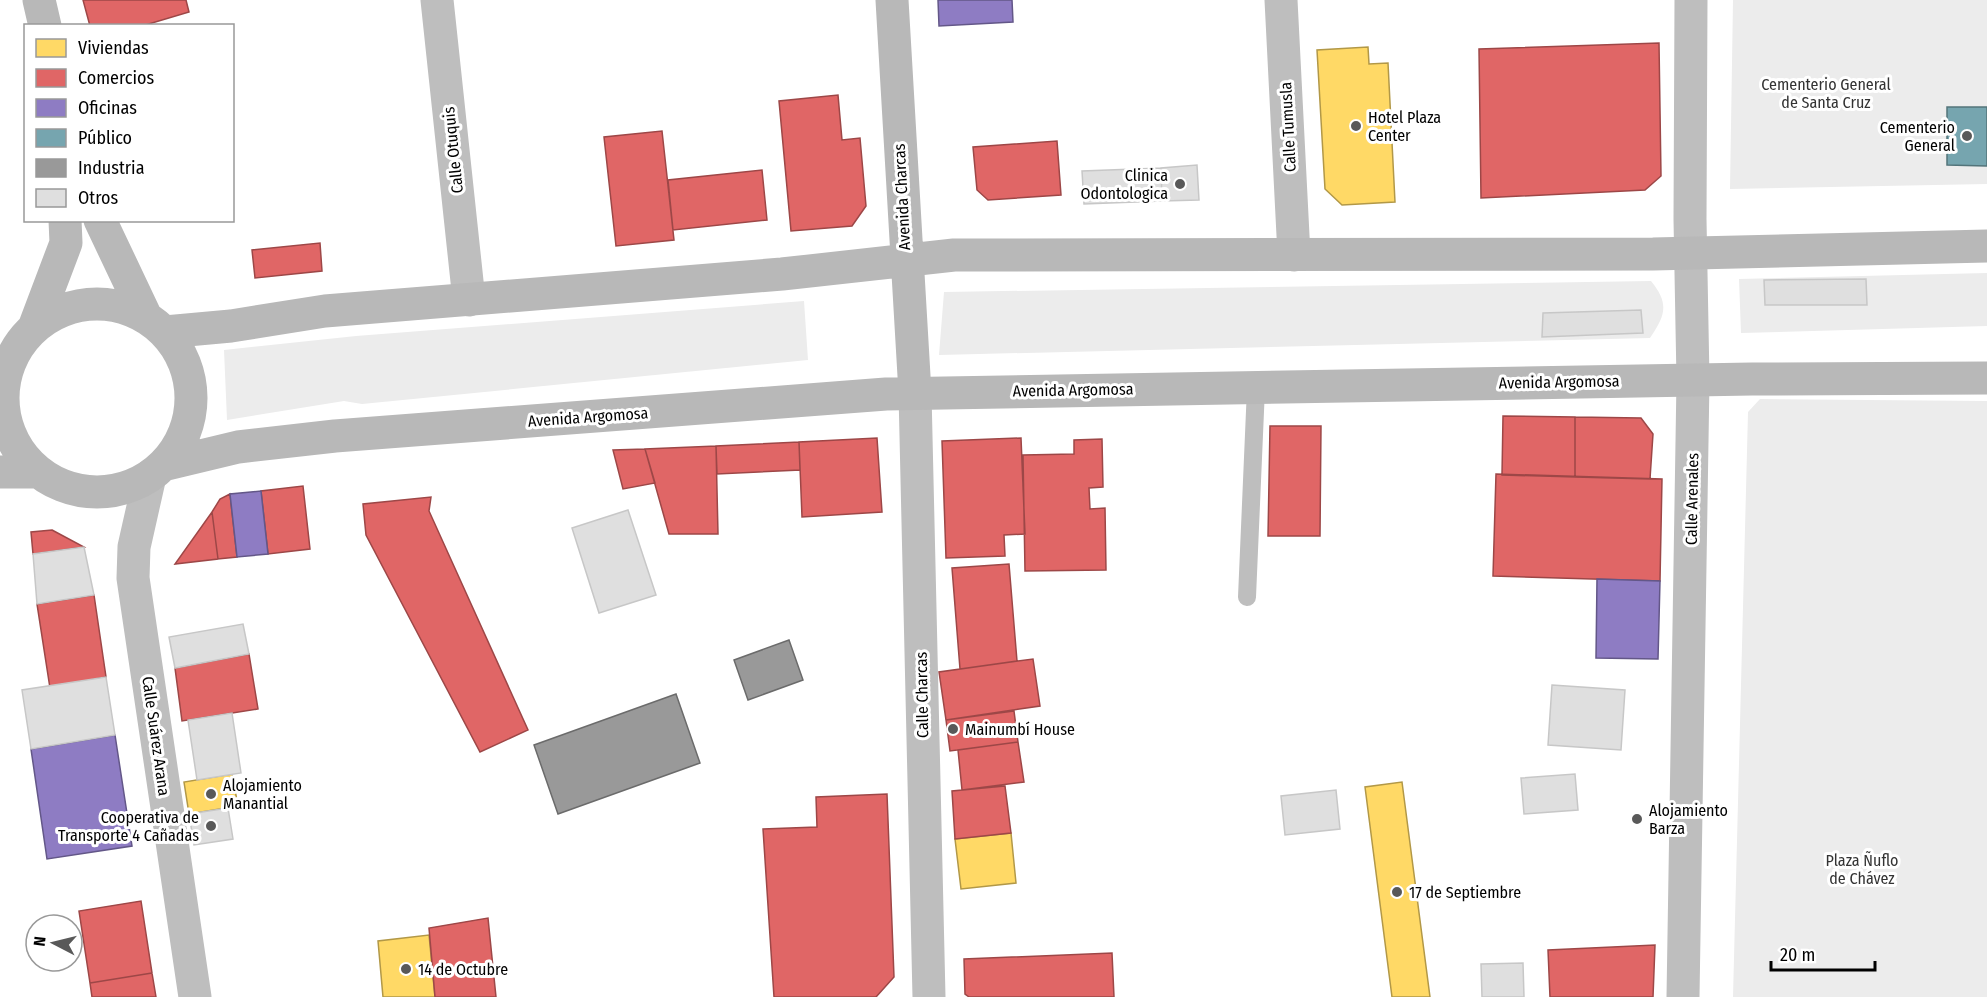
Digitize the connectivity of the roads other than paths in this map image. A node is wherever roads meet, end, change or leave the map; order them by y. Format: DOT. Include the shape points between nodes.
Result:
graph roads {
  1 [pos="39,0"];
  2 [pos="437,0"];
  3 [pos="892,0"];
  4 [pos="1281,0"];
  5 [pos="1691,0"];
  6 [pos="45,24"];
  7 [pos="903,200"];
  8 [pos="65,222"];
  9 [pos="101,222"];
  10 [pos="1987,246"];
  11 [pos="1691,253"];
  12 [pos="954,255"];
  13 [pos="1294,255"];
  14 [pos="906,259"];
  15 [pos="470,300"];
  16 [pos="155,324"];
  17 [pos="20,334"];
  18 [pos="1987,378"];
  19 [pos="1693,380"];
  20 [pos="1256,388"];
  21 [pos="915,393"];
  22 [pos="157,470"];
  23 [pos="37,471"];
  24 [pos="0,472"];
  25 [pos="1247,597"];
  26 [pos="195,997"];
  27 [pos="929,997"];
  28 [pos="1683,997"];
  1 -- 6 [label="main road"];
  2 -- 15 [label="street, Calle Otuquis"];
  3 -- 7 [label="main road, Avenida Charcas"];
  4 -- 13 [label="street, Calle Tumusla"];
  5 -- 11 [label="street, Calle Arenales"];
  7 -- 12 [label="main road" via="916,224"];
  7 -- 14 [label="main road, Avenida Charcas"];
  8 -- 17 [label="main road" via="66,243"];
  9 -- 16 [label="main road"];
  10 -- 11 [label="main road"];
  11 -- 13 [label="main road"];
  11 -- 19 [label="street, Calle Arenales"];
  12 -- 13 [label="main road"];
  12 -- 14 [label="main road"];
  14 -- 15 [label="main road" via="782,274"];
  14 -- 21 [label="main road, Avenida Charcas"];
  15 -- 16 [label="main road" via="325,311 231,326"];
  16 -- 17 [label="main road" via="125,307 102,303 55,312"];
  16 -- 22 [label="main road" via="177,348 185,366 190,398 186,429 176,449"];
  17 -- 23 [label="main road" via="6,372 2,399 6,425 18,450"];
  18 -- 19 [label="main road, Avenida Argomosa"];
  19 -- 20 [label="main road, Avenida Argomosa"];
  19 -- 28 [label="street, Calle Arenales"];
  20 -- 21 [label="main road, Avenida Argomosa"];
  20 -- 25 [label="lane"];
  21 -- 22 [label="main road, Avenida Argomosa" via="335,435 238,447"];
  21 -- 27 [label="street, Calle Charcas"];
  22 -- 23 [label="main road" via="128,487 105,492 80,491 57,484"];
  22 -- 26 [label="street, Calle Suárez Arana" via="134,547 133,578"];
  23 -- 24 [label="main road"];
}
